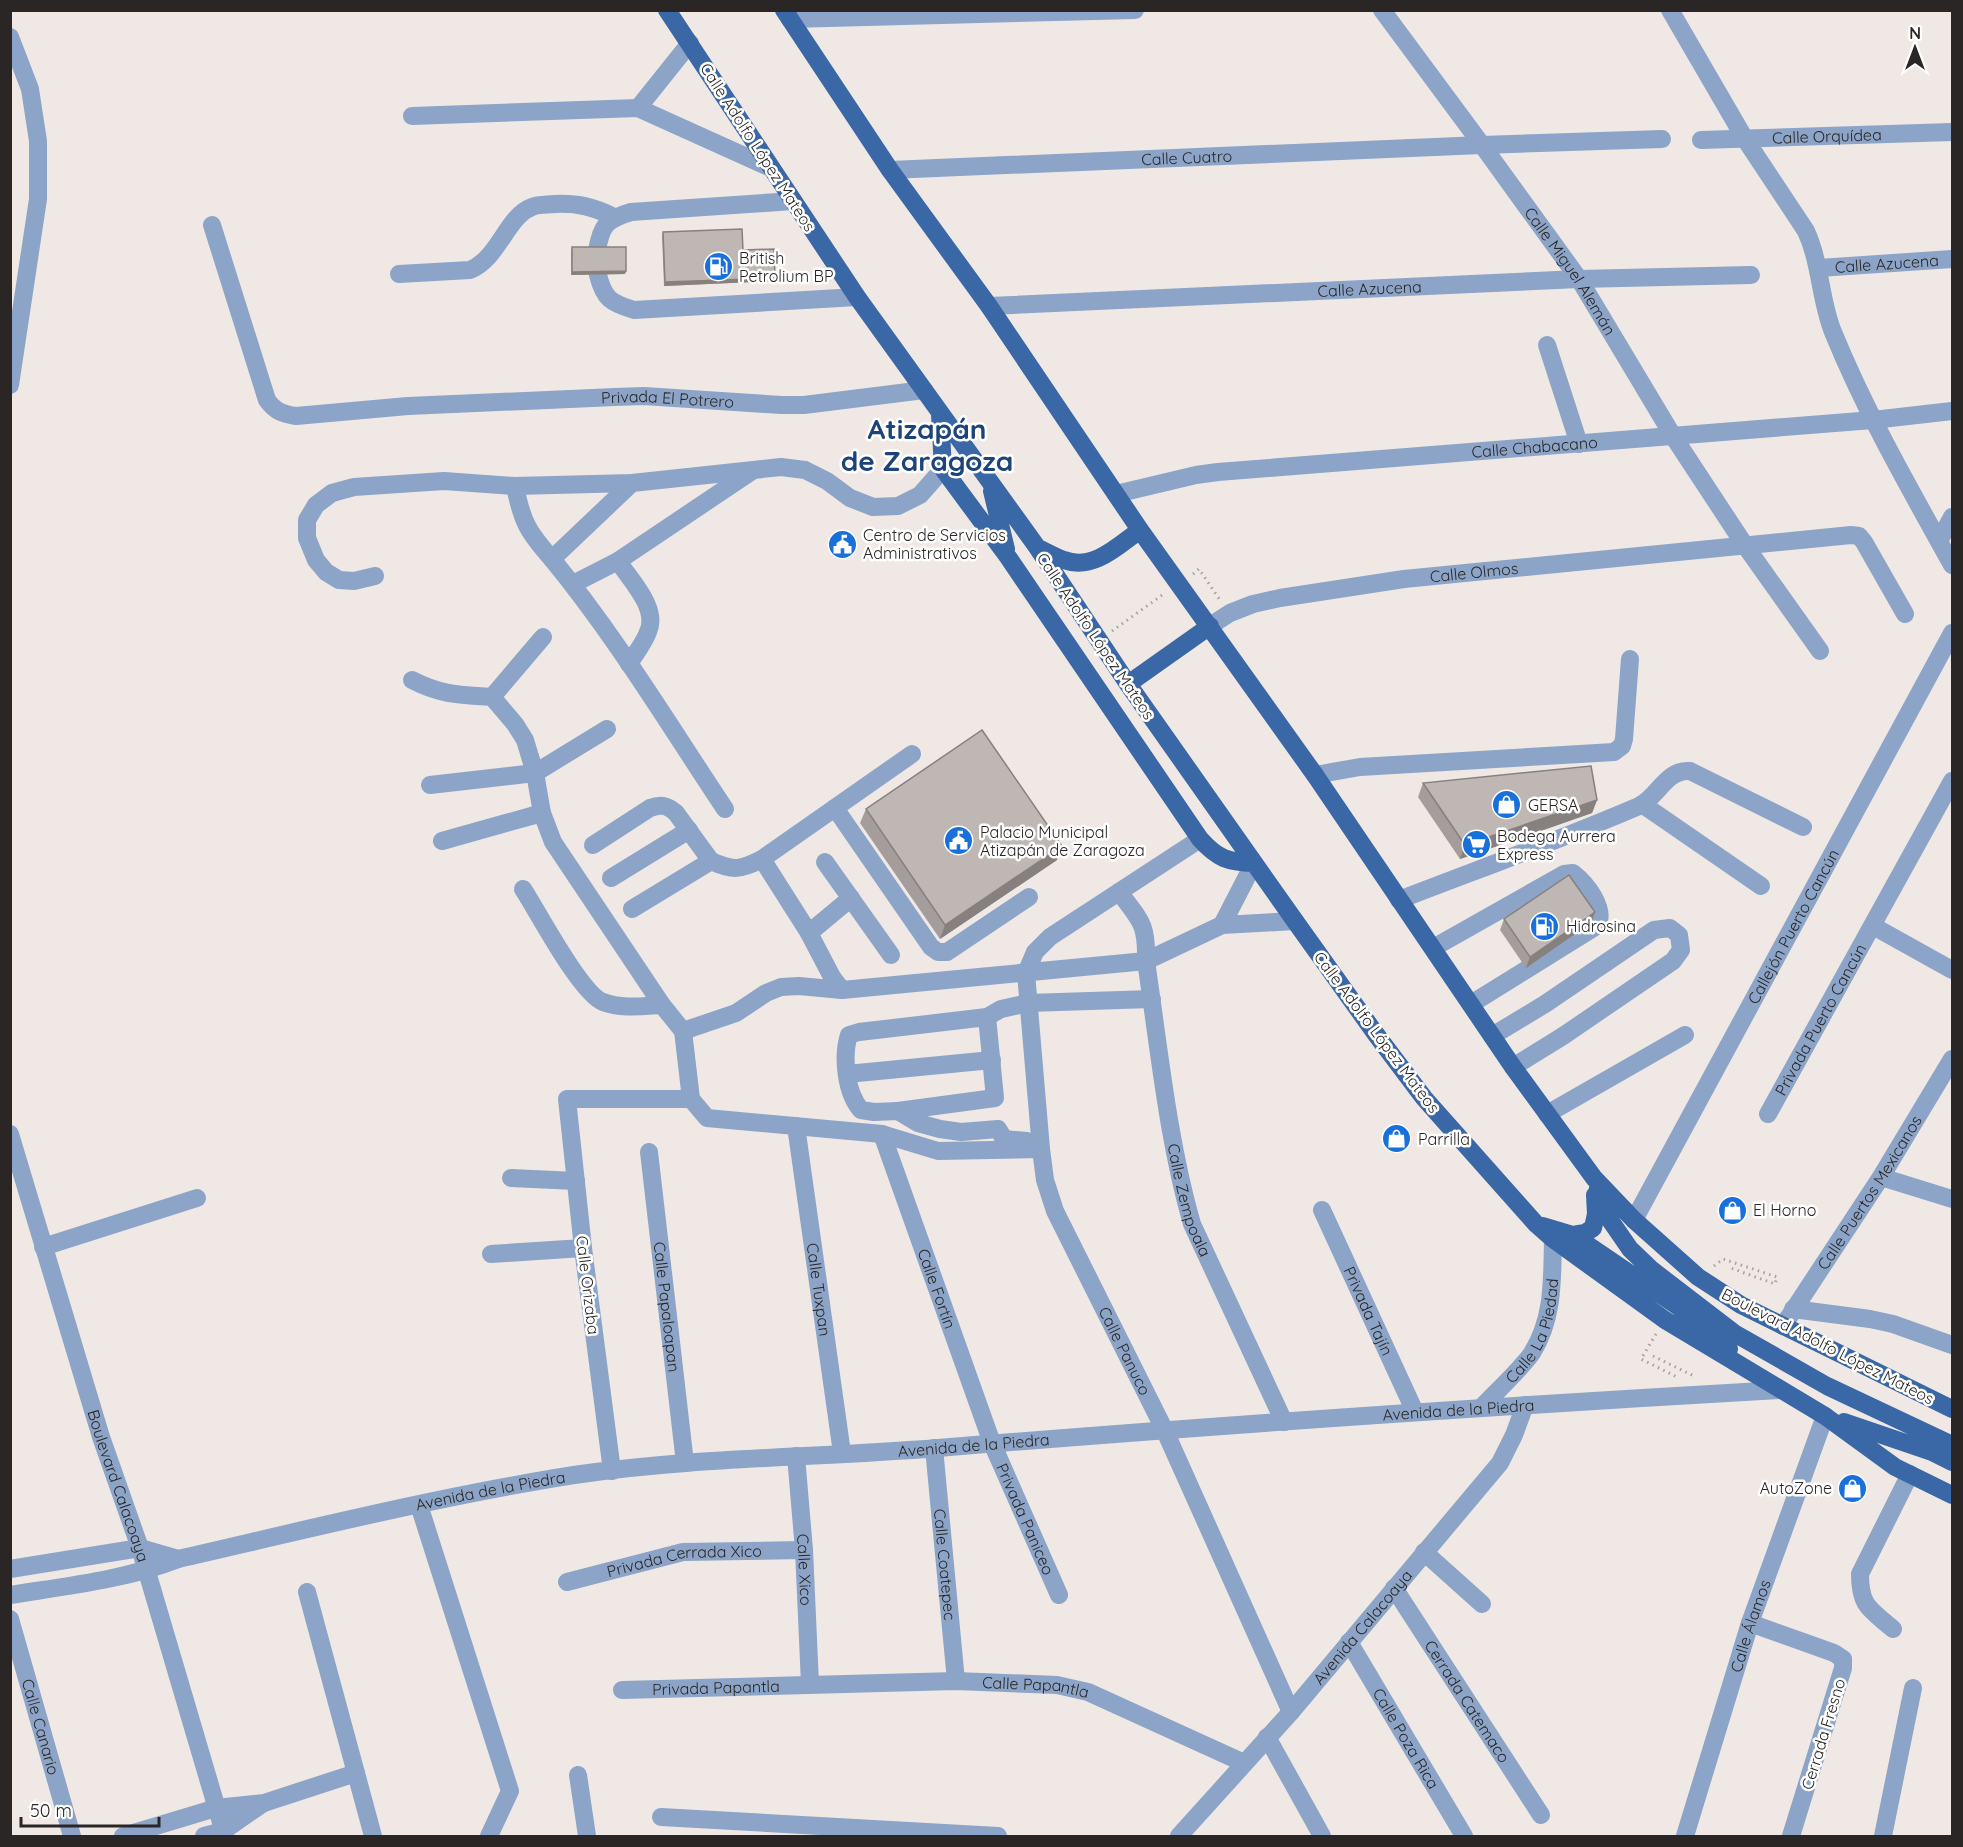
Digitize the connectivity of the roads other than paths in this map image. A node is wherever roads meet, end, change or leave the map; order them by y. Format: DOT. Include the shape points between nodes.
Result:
graph roads {
  1 [pos="667,10"];
  2 [pos="1135,10"];
  3 [pos="1382,10"];
  4 [pos="1670,10"];
  5 [pos="787,15"];
  6 [pos="10,37"];
  7 [pos="690,44"];
  8 [pos="638,108"];
  9 [pos="412,116"];
  10 [pos="1953,132"];
  11 [pos="1662,139"];
  12 [pos="1745,139"];
  13 [pos="1701,140"];
  14 [pos="1482,145"];
  15 [pos="771,168"];
  16 [pos="890,170"];
  17 [pos="793,201"];
  18 [pos="614,217"];
  19 [pos="213,225"];
  20 [pos="597,250"];
  21 [pos="1953,259"];
  22 [pos="1819,268"];
  23 [pos="399,274"];
  24 [pos="598,275"];
  25 [pos="1751,275"];
  26 [pos="1579,279"];
  27 [pos="857,297"];
  28 [pos="989,306"];
  29 [pos="1547,345"];
  30 [pos="10,384"];
  31 [pos="924,390"];
  32 [pos="1953,411"];
  33 [pos="940,413"];
  34 [pos="1873,420"];
  35 [pos="1673,436"];
  36 [pos="1579,444"];
  37 [pos="755,468"];
  38 [pos="943,470"];
  39 [pos="990,481"];
  40 [pos="632,483"];
  41 [pos="515,486"];
  42 [pos="1116,494"];
  43 [pos="1953,517"];
  44 [pos="1140,530"];
  45 [pos="1939,541"];
  46 [pos="1744,544"];
  47 [pos="1036,547"];
  48 [pos="1008,557"];
  49 [pos="552,559"];
  50 [pos="618,561"];
  51 [pos="1953,565"];
  52 [pos="375,576"];
  53 [pos="573,584"];
  54 [pos="1905,614"];
  55 [pos="1210,626"];
  56 [pos="1953,633"];
  57 [pos="543,637"];
  58 [pos="1820,651"];
  59 [pos="1630,659"];
  60 [pos="629,664"];
  61 [pos="412,680"];
  62 [pos="1128,684"];
  63 [pos="492,697"];
  64 [pos="607,729"];
  65 [pos="912,754"];
  66 [pos="536,773"];
  67 [pos="1315,775"];
  68 [pos="1953,781"];
  69 [pos="430,785"];
  70 [pos="1642,804"];
  71 [pos="835,808"];
  72 [pos="724,809"];
  73 [pos="542,813"];
  74 [pos="1803,826"];
  75 [pos="689,830"];
  76 [pos="1200,839"];
  77 [pos="442,841"];
  78 [pos="593,845"];
  79 [pos="762,859"];
  80 [pos="711,861"];
  81 [pos="825,862"];
  82 [pos="1254,863"];
  83 [pos="611,878"];
  84 [pos="1761,886"];
  85 [pos="523,889"];
  86 [pos="1119,892"];
  87 [pos="1029,897"];
  88 [pos="851,898"];
  89 [pos="1399,900"];
  90 [pos="632,909"];
  91 [pos="1295,921"];
  92 [pos="1222,925"];
  93 [pos="1873,926"];
  94 [pos="809,933"];
  95 [pos="1432,948"];
  96 [pos="891,955"];
  97 [pos="1146,961"];
  98 [pos="1953,970"];
  99 [pos="1026,973"];
  100 [pos="842,990"];
  101 [pos="1152,999"];
  102 [pos="1028,1003"];
  103 [pos="1471,1004"];
  104 [pos="662,1005"];
  105 [pos="987,1017"];
  106 [pos="683,1031"];
  107 [pos="1684,1035"];
  108 [pos="1492,1036"];
  109 [pos="1953,1059"];
  110 [pos="992,1060"];
  111 [pos="1513,1067"];
  112 [pos="848,1074"];
  113 [pos="1946,1081"];
  114 [pos="995,1098"];
  115 [pos="691,1099"];
  116 [pos="898,1111"];
  117 [pos="1547,1114"];
  118 [pos="1768,1114"];
  119 [pos="796,1126"];
  120 [pos="998,1129"];
  121 [pos="10,1134"];
  122 [pos="882,1134"];
  123 [pos="1041,1146"];
  124 [pos="649,1152"];
  125 [pos="1881,1177"];
  126 [pos="511,1178"];
  127 [pos="1594,1178"];
  128 [pos="576,1181"];
  129 [pos="197,1198"];
  130 [pos="1953,1198"];
  131 [pos="1322,1210"];
  132 [pos="1634,1220"];
  133 [pos="1536,1224"];
  134 [pos="1573,1235"];
  135 [pos="1553,1239"];
  136 [pos="43,1247"];
  137 [pos="583,1248"];
  138 [pos="491,1254"];
  139 [pos="1793,1310"];
  140 [pos="1783,1326"];
  141 [pos="1953,1345"];
  142 [pos="1779,1390"];
  143 [pos="1526,1405"];
  144 [pos="1481,1408"];
  145 [pos="1953,1409"];
  146 [pos="1415,1412"];
  147 [pos="1825,1416"];
  148 [pos="1284,1422"];
  149 [pos="1165,1431"];
  150 [pos="992,1443"];
  151 [pos="1953,1445"];
  152 [pos="934,1448"];
  153 [pos="842,1454"];
  154 [pos="796,1456"];
  155 [pos="1953,1462"];
  156 [pos="685,1463"];
  157 [pos="612,1471"];
  158 [pos="1910,1474"];
  159 [pos="1953,1495"];
  160 [pos="419,1505"];
  161 [pos="140,1548"];
  162 [pos="804,1550"];
  163 [pos="1424,1552"];
  164 [pos="178,1559"];
  165 [pos="10,1569"];
  166 [pos="146,1571"];
  167 [pos="567,1582"];
  168 [pos="1394,1588"];
  169 [pos="308,1592"];
  170 [pos="1059,1595"];
  171 [pos="10,1596"];
  172 [pos="1482,1604"];
  173 [pos="10,1619"];
  174 [pos="1750,1623"];
  175 [pos="1893,1629"];
  176 [pos="1349,1642"];
  177 [pos="956,1682"];
  178 [pos="810,1684"];
  179 [pos="1913,1688"];
  180 [pos="622,1690"];
  181 [pos="1291,1712"];
  182 [pos="1268,1737"];
  183 [pos="1244,1763"];
  184 [pos="356,1773"];
  185 [pos="578,1775"];
  186 [pos="264,1803"];
  187 [pos="216,1808"];
  188 [pos="1541,1815"];
  189 [pos="661,1817"];
  190 [pos="224,1834"];
  191 [pos="72,1836"];
  192 [pos="123,1836"];
  193 [pos="204,1836"];
  194 [pos="373,1836"];
  195 [pos="489,1836"];
  196 [pos="587,1836"];
  197 [pos="998,1836"];
  198 [pos="1179,1836"];
  199 [pos="1322,1836"];
  200 [pos="1464,1836"];
  201 [pos="1685,1836"];
  202 [pos="1791,1836"];
  203 [pos="1883,1836"];
  1 -- 7 [label="main road, Calle Adolfo López Mateos"];
  2 -- 5 [label="street"];
  3 -- 14 [label="street, Calle Miguel Alemán"];
  4 -- 12 [label="street"];
  5 -- 16 [label="main road"];
  6 -- 30 [label="street" via="30,89 38,141 38,199"];
  7 -- 8 [label="street"];
  7 -- 15 [label="main road, Calle Adolfo López Mateos"];
  8 -- 9 [label="street"];
  8 -- 15 [label="street"];
  10 -- 12 [label="street, Calle Orquídea"];
  11 -- 14 [label="street"];
  12 -- 13 [label="street, Calle Orquídea"];
  12 -- 22 [label="street" via="1806,231"];
  14 -- 16 [label="street, Calle Cuatro"];
  14 -- 26 [label="street, Calle Miguel Alemán"];
  15 -- 17 [label="main road, Calle Adolfo López Mateos"];
  16 -- 28 [label="main road"];
  17 -- 18 [label="street" via="631,212"];
  17 -- 27 [label="main road, Calle Adolfo López Mateos"];
  18 -- 20 [label="street" via="604,226"];
  18 -- 23 [label="street" via="578,204 540,205 521,214 480,266"];
  19 -- 31 [label="street, Privada El Potrero" via="267,400 274,410 297,416 408,406 644,396 804,405"];
  21 -- 22 [label="street, Calle Azucena"];
  22 -- 34 [label="street" via="1833,332"];
  24 -- 27 [label="street" via="602,291 614,304 634,310"];
  25 -- 26 [label="street, Calle Azucena"];
  26 -- 28 [label="street, Calle Azucena"];
  26 -- 35 [label="street, Calle Miguel Alemán"];
  27 -- 31 [label="main road, Calle Adolfo López Mateos"];
  28 -- 42 [label="main road"];
  29 -- 36 [label="street"];
  31 -- 33 [label="main road, Calle Adolfo López Mateos"];
  32 -- 34 [label="street, Calle Chabacano"];
  33 -- 38 [label="main road"];
  33 -- 39 [label="main road, Calle Adolfo López Mateos"];
  34 -- 35 [label="street, Calle Chabacano"];
  34 -- 45 [label="street"];
  35 -- 36 [label="street, Calle Chabacano"];
  35 -- 46 [label="street, Calle Miguel Alemán"];
  36 -- 42 [label="street, Calle Chabacano" via="1218,472"];
  37 -- 38 [label="street" via="805,470 849,498 873,507 898,506 920,495"];
  37 -- 40 [label="street"];
  37 -- 50 [label="street"];
  38 -- 48 [label="main road"];
  39 -- 47 [label="main road, Calle Adolfo López Mateos"];
  39 -- 48 [label="main road"];
  40 -- 41 [label="street"];
  40 -- 49 [label="street"];
  41 -- 49 [label="street" via="520,513 531,535"];
  41 -- 52 [label="street" via="444,481 354,487 332,493 316,505 308,520 307,538 316,560 339,580"];
  42 -- 44 [label="main road"];
  43 -- 45 [label="street"];
  44 -- 47 [label="main road" via="1092,562 1077,564"];
  44 -- 55 [label="main road"];
  45 -- 51 [label="street"];
  46 -- 54 [label="street, Calle Olmos" via="1859,536"];
  46 -- 55 [label="street, Calle Olmos" via="1404,579 1280,598 1253,604"];
  46 -- 58 [label="street, Calle Miguel Alemán"];
  47 -- 62 [label="main road, Calle Adolfo López Mateos"];
  48 -- 76 [label="main road"];
  49 -- 53 [label="street"];
  50 -- 53 [label="street"];
  50 -- 60 [label="street" via="646,603 650,618 649,630"];
  53 -- 60 [label="street"];
  55 -- 62 [label="main road"];
  55 -- 67 [label="main road"];
  56 -- 132 [label="street, Callejón Puerto Cancún"];
  57 -- 63 [label="street"];
  59 -- 67 [label="street" via="1624,739 1622,747 1614,752 1360,767"];
  60 -- 72 [label="street"];
  61 -- 63 [label="street" via="453,695"];
  62 -- 82 [label="main road, Calle Adolfo López Mateos"];
  63 -- 66 [label="street" via="525,740"];
  64 -- 66 [label="street"];
  65 -- 71 [label="street"];
  66 -- 69 [label="street"];
  66 -- 73 [label="street"];
  67 -- 89 [label="main road"];
  68 -- 93 [label="street, Privada Puerto Cancún"];
  70 -- 74 [label="street" via="1674,774 1690,771"];
  70 -- 84 [label="street"];
  70 -- 89 [label="street"];
  71 -- 79 [label="street"];
  71 -- 87 [label="street" via="938,952 947,952"];
  73 -- 77 [label="street"];
  73 -- 104 [label="street" via="553,842"];
  75 -- 78 [label="street" via="669,806 659,805"];
  75 -- 80 [label="street"];
  75 -- 83 [label="street"];
  76 -- 82 [label="main road" via="1213,853 1231,862"];
  76 -- 86 [label="street"];
  79 -- 80 [label="street" via="744,868 727,868"];
  79 -- 94 [label="street"];
  80 -- 90 [label="street"];
  81 -- 88 [label="street"];
  82 -- 91 [label="main road, Calle Adolfo López Mateos"];
  82 -- 92 [label="street"];
  85 -- 104 [label="street" via="584,987 600,1001 621,1007"];
  86 -- 97 [label="street, Calle Zempoala" via="1142,923"];
  86 -- 99 [label="street" via="1050,937 1035,952"];
  88 -- 94 [label="street"];
  88 -- 96 [label="street"];
  89 -- 95 [label="main road"];
  91 -- 92 [label="street"];
  91 -- 133 [label="main road, Calle Adolfo López Mateos" via="1424,1098"];
  92 -- 97 [label="street"];
  93 -- 98 [label="street"];
  93 -- 118 [label="street, Privada Puerto Cancún"];
  94 -- 100 [label="street"];
  95 -- 103 [label="main road"];
  95 -- 103 [label="street" via="1564,874 1573,873 1581,879 1598,906 1598,925"];
  97 -- 99 [label="street"];
  97 -- 101 [label="street, Calle Zempoala"];
  99 -- 100 [label="street"];
  99 -- 102 [label="street, Calle Panuco"];
  100 -- 106 [label="street" via="781,987 736,1013"];
  101 -- 102 [label="street"];
  101 -- 148 [label="street, Calle Zempoala" via="1179,1169 1192,1224"];
  102 -- 105 [label="street" via="1001,1009"];
  102 -- 123 [label="street, Calle Panuco"];
  103 -- 108 [label="main road"];
  104 -- 106 [label="street"];
  105 -- 110 [label="street"];
  105 -- 112 [label="street" via="849,1035"];
  106 -- 115 [label="street"];
  107 -- 117 [label="street"];
  108 -- 111 [label="main road"];
  108 -- 111 [label="street" via="1654,930 1670,928 1679,935 1681,950 1673,961"];
  109 -- 113 [label="street, Calle Puertos Mexicanos"];
  110 -- 112 [label="street"];
  110 -- 114 [label="street"];
  111 -- 117 [label="main road"];
  112 -- 116 [label="street" via="852,1101 861,1110"];
  113 -- 125 [label="street, Calle Puertos Mexicanos"];
  114 -- 116 [label="street"];
  114 -- 120 [label="street"];
  115 -- 119 [label="street" via="707,1118"];
  115 -- 128 [label="street, Calle Orizaba" via="567,1099"];
  116 -- 120 [label="street" via="940,1130"];
  117 -- 127 [label="main road"];
  119 -- 122 [label="street"];
  119 -- 153 [label="street, Calle Tuxpan"];
  120 -- 123 [label="street" via="1004,1139"];
  121 -- 136 [label="street, Boulevard Calacoaya"];
  122 -- 123 [label="street" via="938,1151"];
  122 -- 150 [label="street, Calle Fortín"];
  123 -- 149 [label="street, Calle Panuco" via="1045,1180 1055,1211"];
  124 -- 156 [label="street, Calle Papaloapan"];
  125 -- 130 [label="street"];
  125 -- 139 [label="street, Calle Puertos Mexicanos"];
  126 -- 128 [label="street"];
  127 -- 132 [label="main road, Boulevard Adolfo López Mateos"];
  127 -- 134 [label="main road" via="1595,1224 1585,1233"];
  127 -- 151 [label="main road, Boulevard Adolfo López Mateos" via="1610,1220 1630,1249 1734,1333 1827,1386"];
  128 -- 137 [label="street, Calle Orizaba"];
  129 -- 136 [label="street"];
  131 -- 146 [label="street, Privada Tajín"];
  132 -- 140 [label="main road, Boulevard Adolfo López Mateos" via="1698,1277 1740,1305"];
  133 -- 134 [label="main road"];
  133 -- 135 [label="main road, Calle Adolfo López Mateos"];
  134 -- 142 [label="main road" via="1679,1307"];
  135 -- 142 [label="main road" via="1665,1320"];
  135 -- 144 [label="street, Calle La Piedad" via="1551,1300 1545,1326 1531,1354"];
  136 -- 161 [label="street, Boulevard Calacoaya" via="101,1437"];
  137 -- 138 [label="street"];
  137 -- 157 [label="street, Calle Orizaba"];
  139 -- 140 [label="street, Calle Puertos Mexicanos"];
  139 -- 141 [label="street" via="1893,1324"];
  140 -- 145 [label="main road, Boulevard Adolfo López Mateos"];
  142 -- 143 [label="street, Avenida de la Piedra"];
  142 -- 147 [label="main road"];
  143 -- 144 [label="street, Avenida de la Piedra"];
  143 -- 163 [label="street, Avenida Calacoaya" via="1500,1463"];
  144 -- 146 [label="street, Avenida de la Piedra"];
  146 -- 148 [label="street, Avenida de la Piedra"];
  147 -- 155 [label="main road"];
  147 -- 158 [label="main road"];
  147 -- 174 [label="street, Calle Álamos"];
  148 -- 149 [label="street, Avenida de la Piedra"];
  149 -- 150 [label="street, Avenida de la Piedra"];
  149 -- 181 [label="street, Calle Panuco"];
  150 -- 152 [label="street, Avenida de la Piedra"];
  150 -- 170 [label="street, Privada Paniceo"];
  152 -- 153 [label="street, Avenida de la Piedra"];
  152 -- 177 [label="street, Calle Coatepec"];
  153 -- 154 [label="street, Avenida de la Piedra"];
  154 -- 156 [label="street, Avenida de la Piedra"];
  154 -- 162 [label="street, Calle Xico"];
  156 -- 157 [label="street, Avenida de la Piedra"];
  157 -- 160 [label="street, Avenida de la Piedra"];
  158 -- 159 [label="main road"];
  158 -- 175 [label="street" via="1860,1574 1865,1605"];
  160 -- 164 [label="street, Avenida de la Piedra"];
  160 -- 195 [label="street" via="510,1791"];
  161 -- 164 [label="street, Avenida de la Piedra"];
  161 -- 165 [label="street"];
  161 -- 166 [label="street, Boulevard Calacoaya"];
  162 -- 167 [label="street, Privada Cerrada Xico" via="683,1552"];
  162 -- 178 [label="street, Calle Xico"];
  163 -- 168 [label="street, Avenida Calacoaya"];
  163 -- 172 [label="street"];
  164 -- 166 [label="street, Avenida de la Piedra"];
  166 -- 171 [label="street, Avenida de la Piedra"];
  166 -- 187 [label="street, Boulevard Calacoaya"];
  168 -- 176 [label="street, Avenida Calacoaya"];
  168 -- 188 [label="street, Cerrada Catemaco"];
  169 -- 184 [label="street"];
  173 -- 191 [label="street, Calle Canario"];
  174 -- 201 [label="street, Calle Álamos"];
  174 -- 202 [label="street, Cerrada Fresno" via="1843,1659"];
  176 -- 181 [label="street, Avenida Calacoaya"];
  176 -- 200 [label="street, Calle Poza Rica"];
  177 -- 178 [label="street, Calle Papantla"];
  177 -- 183 [label="street, Calle Papantla" via="1057,1684 1088,1692"];
  178 -- 180 [label="street, Privada Papantla"];
  179 -- 203 [label="street"];
  181 -- 182 [label="street, Avenida Calacoaya"];
  182 -- 183 [label="street, Avenida Calacoaya"];
  182 -- 199 [label="street"];
  183 -- 198 [label="street, Avenida Calacoaya"];
  184 -- 186 [label="street"];
  184 -- 194 [label="street"];
  185 -- 196 [label="street"];
  186 -- 187 [label="street"];
  186 -- 190 [label="street"];
  187 -- 190 [label="street, Boulevard Calacoaya"];
  187 -- 192 [label="street"];
  189 -- 197 [label="street"];
  190 -- 193 [label="street"];
}
